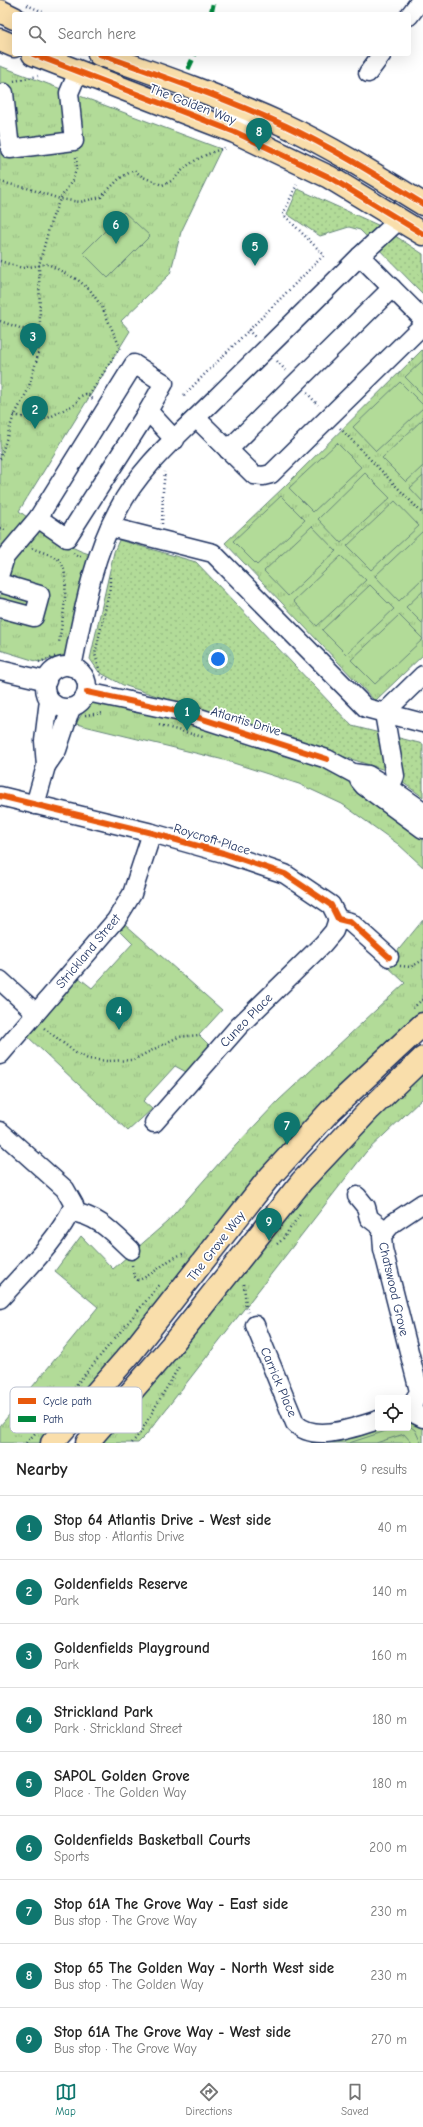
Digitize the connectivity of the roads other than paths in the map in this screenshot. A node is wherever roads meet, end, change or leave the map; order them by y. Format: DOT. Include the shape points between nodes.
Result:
graph roads {
  1 [pos="421,0"];
  2 [pos="18,10"];
  3 [pos="0,11"];
  4 [pos="411,13"];
  5 [pos="0,40"];
  6 [pos="12,45"];
  7 [pos="38,56"];
  8 [pos="105,56"];
  9 [pos="381,56"];
  10 [pos="78,72"];
  11 [pos="368,73"];
  12 [pos="7,87"];
  13 [pos="224,99"];
  14 [pos="287,126"];
  15 [pos="254,141"];
  16 [pos="423,204"];
  17 [pos="400,219"];
  18 [pos="423,234"];
  19 [pos="360,256"];
  20 [pos="392,288"];
  21 [pos="423,319"];
  22 [pos="423,325"];
  23 [pos="148,411"];
  24 [pos="196,418"];
  25 [pos="175,440"];
  26 [pos="228,450"];
  27 [pos="38,518"];
  28 [pos="110,527"];
  29 [pos="0,573"];
  30 [pos="0,583"];
  31 [pos="0,608"];
  32 [pos="72,667"];
  33 [pos="0,670"];
  34 [pos="423,676"];
  35 [pos="47,681"];
  36 [pos="87,692"];
  37 [pos="50,700"];
  38 [pos="384,713"];
  39 [pos="69,714"];
  40 [pos="423,723"];
  41 [pos="46,766"];
  42 [pos="353,773"];
  43 [pos="390,788"];
  44 [pos="0,796"];
  45 [pos="35,804"];
  46 [pos="423,811"];
  47 [pos="423,829"];
  48 [pos="152,834"];
  49 [pos="338,919"];
  50 [pos="389,957"];
  51 [pos="0,980"];
  52 [pos="38,1019"];
  53 [pos="423,1024"];
  54 [pos="0,1055"];
  55 [pos="423,1058"];
  56 [pos="154,1123"];
  57 [pos="0,1131"];
  58 [pos="357,1196"];
  59 [pos="423,1203"];
  60 [pos="71,1212"];
  61 [pos="386,1231"];
  62 [pos="131,1250"];
  63 [pos="0,1299"];
  64 [pos="255,1325"];
  65 [pos="101,1387"];
  66 [pos="135,1387"];
  67 [pos="417,1406"];
  68 [pos="375,1421"];
  69 [pos="61,1433"];
  70 [pos="96,1433"];
  71 [pos="52,1443"];
  72 [pos="87,1443"];
  1 -- 4 [label="street"];
  2 -- 3 [label="main road"];
  5 -- 6 [label="main road"];
  7 -- 10 [label="main road, The Golden Way"];
  8 -- 13 [label="main road, The Golden Way"];
  9 -- 11 [label="street"];
  10 -- 12 [label="street" via="69,93 74,141 10,149"];
  10 -- 15 [label="main road, The Golden Way"];
  13 -- 14 [label="main road, The Golden Way"];
  13 -- 15 [label="street" via="248,120 254,129"];
  14 -- 15 [label="street" via="262,133"];
  14 -- 16 [label="main road, The Golden Way"];
  15 -- 17 [label="main road, The Golden Way" via="329,177"];
  17 -- 18 [label="main road, The Golden Way"];
  17 -- 19 [label="street"];
  19 -- 20 [label="street"];
  19 -- 24 [label="street"];
  20 -- 21 [label="street"];
  20 -- 26 [label="street"];
  22 -- 26 [label="street" via="271,474 254,475"];
  23 -- 25 [label="street"];
  23 -- 27 [label="street" via="67,538"];
  23 -- 27 [label="street" via="164,383 134,364"];
  24 -- 25 [label="street"];
  24 -- 26 [label="street"];
  25 -- 28 [label="street" via="144,471 129,491"];
  27 -- 29 [label="street" via="5,557"];
  28 -- 32 [label="street" via="93,572"];
  28 -- 38 [label="street" via="213,553 366,708"];
  30 -- 31 [label="street" via="40,594 34,617"];
  32 -- 35 [label="street" via="55,669"];
  32 -- 36 [label="street" via="83,675 87,683"];
  33 -- 35 [label="street"];
  34 -- 38 [label="street"];
  35 -- 37 [label="street" via="46,691"];
  36 -- 39 [label="street" via="80,704"];
  36 -- 42 [label="street, Atlantis Drive" via="181,712 327,759"];
  37 -- 39 [label="street"];
  37 -- 41 [label="street" via="44,740"];
  38 -- 40 [label="street"];
  38 -- 43 [label="street" via="395,776"];
  39 -- 41 [label="street" via="57,750"];
  41 -- 45 [label="street"];
  42 -- 43 [label="street, Atlantis Drive" via="368,775"];
  42 -- 47 [label="street, Atlantis Drive" via="364,786"];
  43 -- 46 [label="street, Atlantis Drive"];
  44 -- 45 [label="street, Roycroft Place"];
  45 -- 48 [label="street, Roycroft Place"];
  48 -- 49 [label="street, Roycroft Place" via="223,853 285,874 331,905"];
  48 -- 52 [label="street, Strickland Street" via="132,894"];
  49 -- 50 [label="street" via="350,922"];
  49 -- 56 [label="street, Cuneo Place" via="334,931 323,944 239,1026"];
  51 -- 52 [label="street"];
  52 -- 54 [label="street, Strickland Street"];
  53 -- 65 [label="main road, The Grove Way" via="330,1111 267,1180 131,1353"];
  55 -- 66 [label="main road, The Grove Way" via="370,1108 302,1181"];
  57 -- 60 [label="street" via="65,1189 74,1205"];
  58 -- 61 [label="street, Chatswood Grove" via="366,1207 369,1218"];
  59 -- 61 [label="street, Chatswood Grove" via="393,1223"];
  60 -- 62 [label="street" via="94,1217"];
  60 -- 63 [label="street" via="50,1244"];
  61 -- 67 [label="street, Chatswood Grove" via="382,1235 383,1249"];
  64 -- 68 [label="street, Carrick Place" via="300,1430 308,1435 322,1436"];
  69 -- 71 [label="main road, The Grove Way"];
  70 -- 72 [label="main road, The Grove Way"];
}
